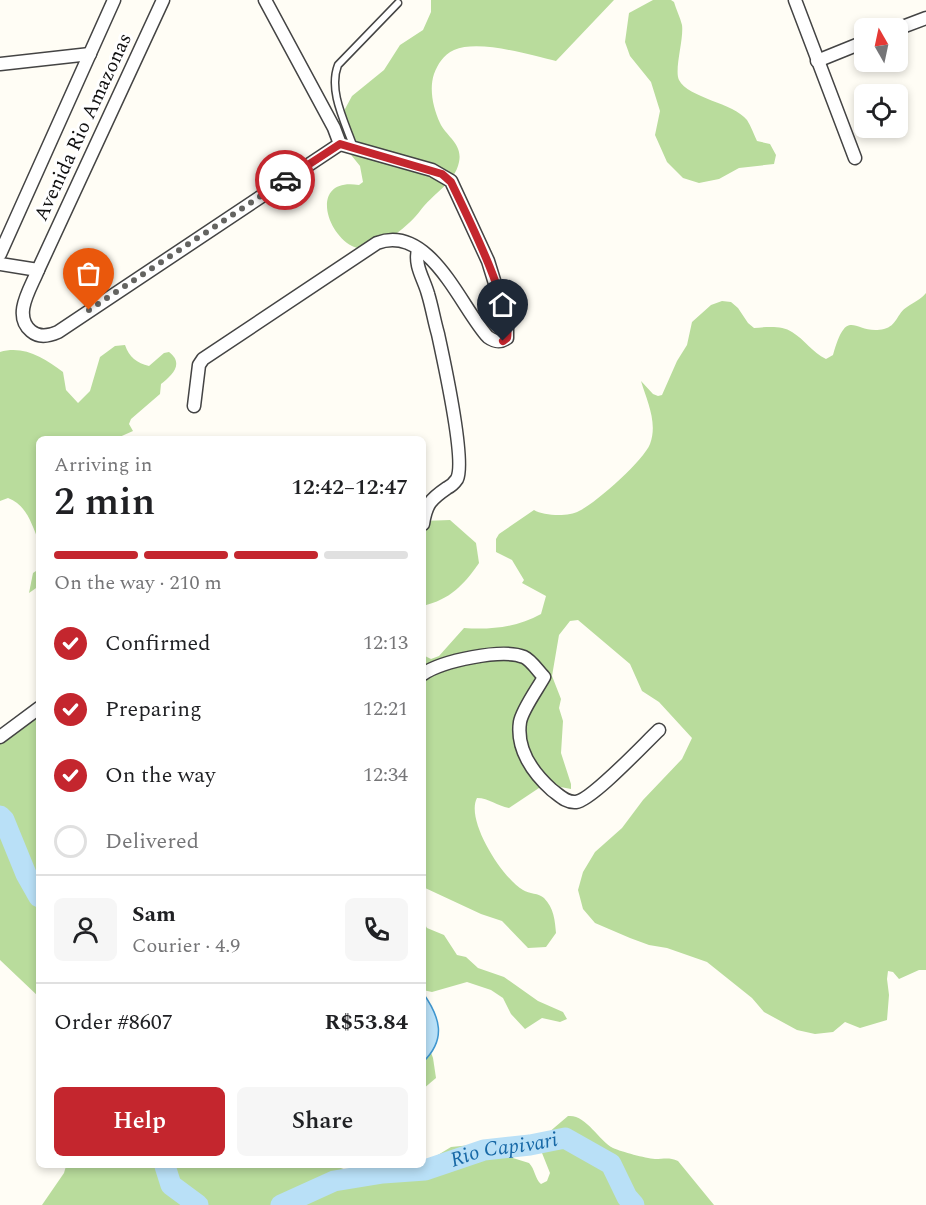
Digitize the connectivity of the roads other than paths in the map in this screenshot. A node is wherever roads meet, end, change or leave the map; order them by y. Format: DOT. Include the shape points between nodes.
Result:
graph roads {
  1 [pos="114,0"];
  2 [pos="163,0"];
  3 [pos="265,0"];
  4 [pos="795,0"];
  5 [pos="398,3"];
  6 [pos="926,18"];
  7 [pos="908,25"];
  8 [pos="854,46"];
  9 [pos="90,54"];
  10 [pos="817,61"];
  11 [pos="0,64"];
  12 [pos="340,144"];
  13 [pos="354,148"];
  14 [pos="855,158"];
  15 [pos="418,250"];
  16 [pos="0,254"];
  17 [pos="0,264"];
  18 [pos="38,270"];
  19 [pos="194,406"];
  20 [pos="426,507"];
  21 [pos="426,673"];
  22 [pos="36,710"];
  23 [pos="659,730"];
  24 [pos="0,737"];
  1 -- 9 [label="street, Avenida Rio Amazonas"];
  2 -- 18 [label="street, Avenida Rio Amazonas"];
  3 -- 12 [label="street"];
  4 -- 10 [label="street"];
  5 -- 13 [label="lane" via="338,65 334,75 334,87"];
  6 -- 7 [label="street"];
  8 -- 10 [label="street"];
  9 -- 11 [label="street"];
  9 -- 16 [label="street, Avenida Rio Amazonas"];
  10 -- 14 [label="street"];
  12 -- 13 [label="street"];
  12 -- 18 [label="street, Avenida Rio Amazonas" via="58,332 42,336 30,331 22,316"];
  13 -- 15 [label="street" via="442,174 451,182 488,261 507,322 507,338 498,341 488,337 454,286"];
  15 -- 19 [label="street" via="393,240 377,243 203,359"];
  15 -- 20 [label="street" via="417,265 439,340 459,464 458,478"];
  17 -- 18 [label="street"];
  21 -- 23 [label="street" via="475,657 505,653 526,657 544,677 520,721 525,757 543,782 564,799 575,802 590,795"];
  22 -- 24 [label="street"];
}
